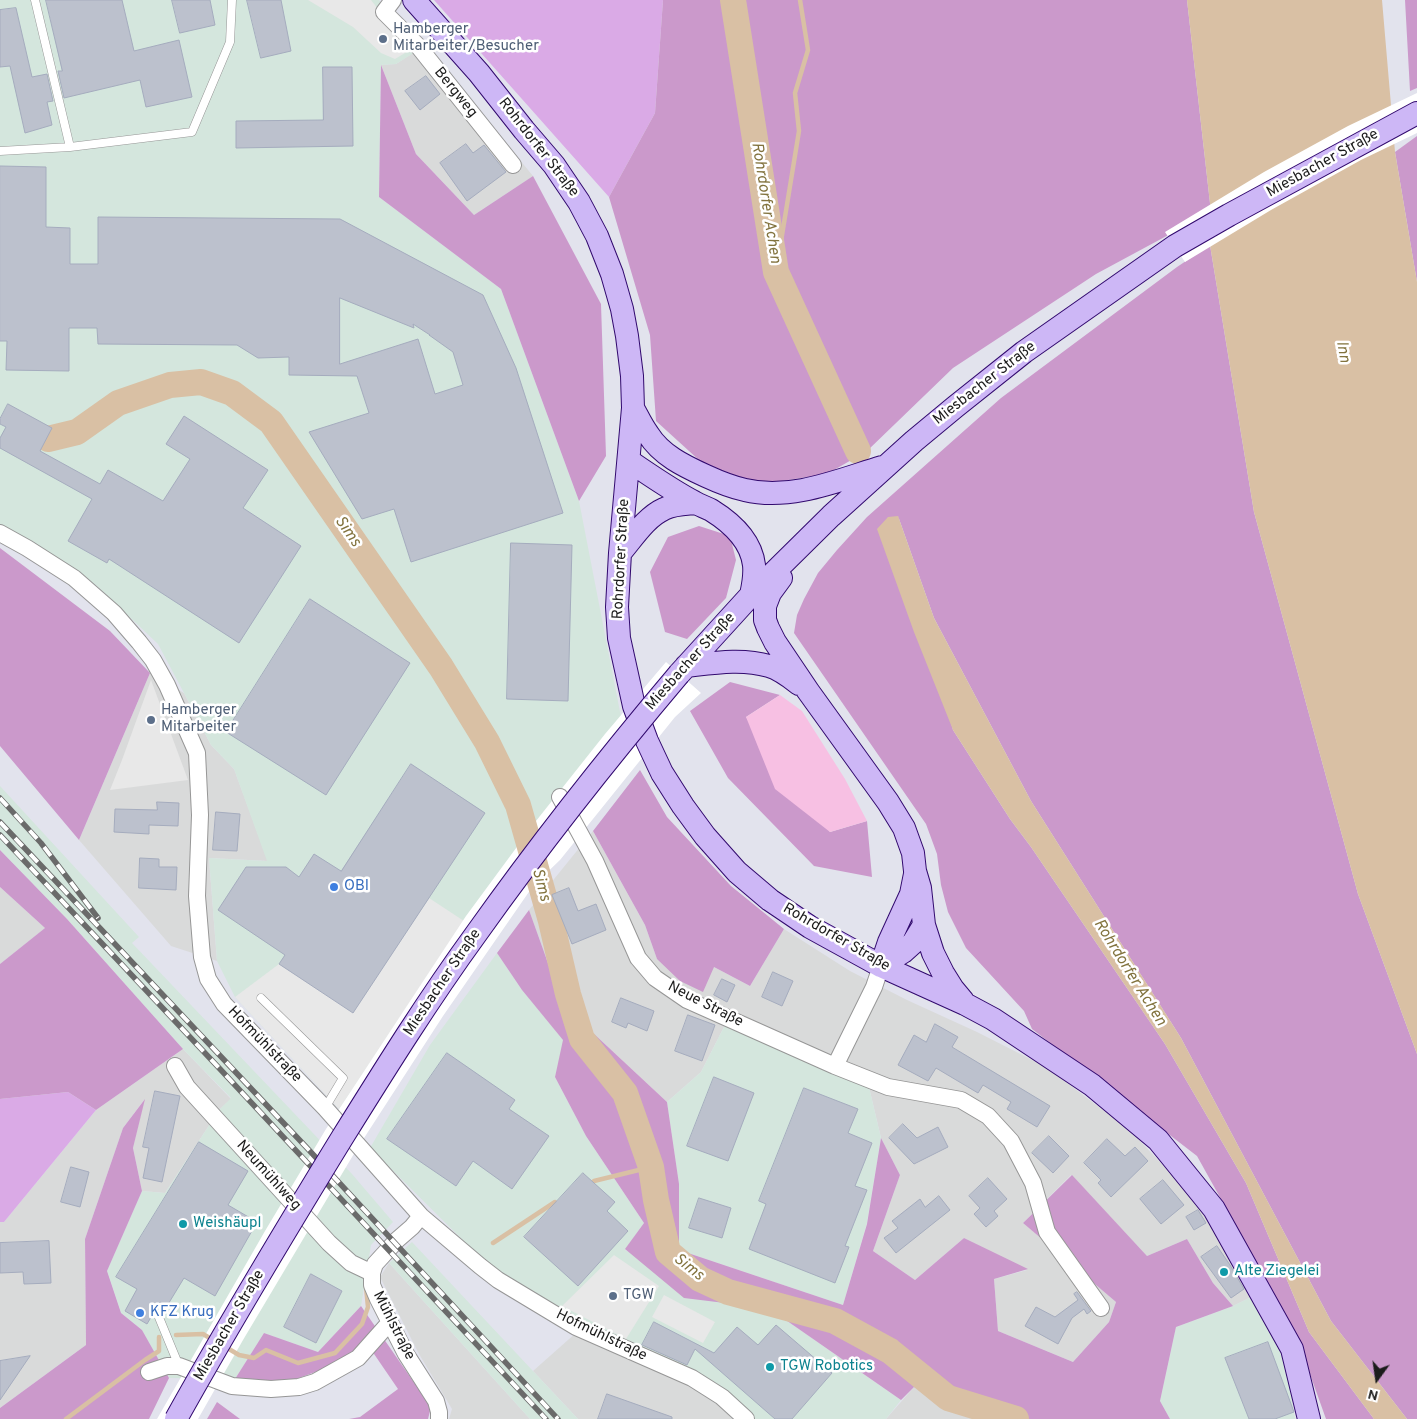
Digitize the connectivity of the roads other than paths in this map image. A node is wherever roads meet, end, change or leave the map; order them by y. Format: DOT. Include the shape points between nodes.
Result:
graph roads {
  1 [pos="35,0"];
  2 [pos="232,0"];
  3 [pos="394,0"];
  4 [pos="414,0"];
  5 [pos="1417,113"];
  6 [pos="70,147"];
  7 [pos="0,151"];
  8 [pos="513,166"];
  9 [pos="632,408"];
  10 [pos="629,457"];
  11 [pos="670,457"];
  12 [pos="888,465"];
  13 [pos="694,502"];
  14 [pos="831,516"];
  15 [pos="0,533"];
  16 [pos="620,553"];
  17 [pos="751,595"];
  18 [pos="683,670"];
  19 [pos="808,691"];
  20 [pos="560,797"];
  21 [pos="916,871"];
  22 [pos="924,924"];
  23 [pos="881,966"];
  24 [pos="261,998"];
  25 [pos="965,1004"];
  26 [pos="175,1066"];
  27 [pos="835,1066"];
  28 [pos="325,1108"];
  29 [pos="422,1216"];
  30 [pos="372,1274"];
  31 [pos="1101,1308"];
  32 [pos="158,1315"];
  33 [pos="390,1322"];
  34 [pos="179,1366"];
  35 [pos="150,1372"];
  36 [pos="176,1419"];
  37 [pos="439,1419"];
  38 [pos="746,1419"];
  39 [pos="1309,1419"];
  1 -- 6 [label="lane"];
  2 -- 6 [label="lane" via="230,42 192,132"];
  3 -- 8 [label="street, Bergweg" via="384,12 418,46"];
  4 -- 9 [label="main road, Rohrdorfer Straße" via="479,73 554,165 579,202 597,236 622,309 632,376"];
  5 -- 12 [label="main road, Miesbacher Straße" via="1174,246 1024,352 955,406"];
  6 -- 7 [label="lane"];
  9 -- 10 [label="main road, Rohrdorfer Straße"];
  9 -- 11 [label="main road" via="649,436"];
  10 -- 11 [label="main road" via="644,452"];
  10 -- 13 [label="main road"];
  10 -- 16 [label="main road, Rohrdorfer Straße"];
  11 -- 12 [label="main road" via="725,484 769,493 824,485"];
  12 -- 14 [label="main road, Miesbacher Straße"];
  13 -- 16 [label="main road" via="665,508 652,516"];
  13 -- 17 [label="main road" via="710,509 742,535 754,564"];
  14 -- 17 [label="main road, Miesbacher Straße"];
  14 -- 19 [label="main road" via="822,536 786,571 765,606 765,620 775,642"];
  15 -- 28 [label="street, Hofmühlstraße" via="74,578 128,628 159,670 197,753 200,815 197,896 202,957 208,979 224,1004"];
  16 -- 23 [label="main road, Rohrdorfer Straße" via="618,638 634,706 662,773 705,836 737,872 770,900 810,927"];
  17 -- 18 [label="main road, Miesbacher Straße"];
  18 -- 19 [label="main road" via="742,662 758,664 782,672"];
  18 -- 36 [label="main road, Miesbacher Straße, bridge" via="548,836 475,935 308,1194"];
  19 -- 21 [label="main road" via="904,828"];
  20 -- 27 [label="street, Neue Straße" via="595,861 638,958 655,978 688,1000"];
  21 -- 22 [label="main road"];
  21 -- 23 [label="main road" via="911,894"];
  22 -- 23 [label="main road" via="908,948"];
  22 -- 25 [label="main road" via="933,954"];
  23 -- 25 [label="main road, Rohrdorfer Straße"];
  23 -- 27 [label="street"];
  24 -- 28 [label="lane" via="343,1078"];
  25 -- 39 [label="main road, Rohrdorfer Straße" via="993,1018 1092,1085 1158,1140 1214,1209 1292,1349"];
  26 -- 30 [label="street, Neumühlweg" via="187,1087 329,1243 351,1263"];
  27 -- 31 [label="street, Neue Straße" via="888,1087 962,1100 988,1116 1011,1141 1033,1183 1047,1232"];
  28 -- 29 [label="street, Hofmühlstraße"];
  29 -- 30 [label="street, Mühlstraße" via="383,1254"];
  29 -- 38 [label="street, Hofmühlstraße" via="498,1280 576,1327 692,1378 722,1397"];
  30 -- 33 [label="street, Mühlstraße" via="372,1285"];
  32 -- 34 [label="lane"];
  33 -- 34 [label="street" via="358,1358 315,1382 299,1387 232,1386"];
  33 -- 37 [label="street, Mühlstraße" via="436,1401"];
  34 -- 35 [label="street"];
}
